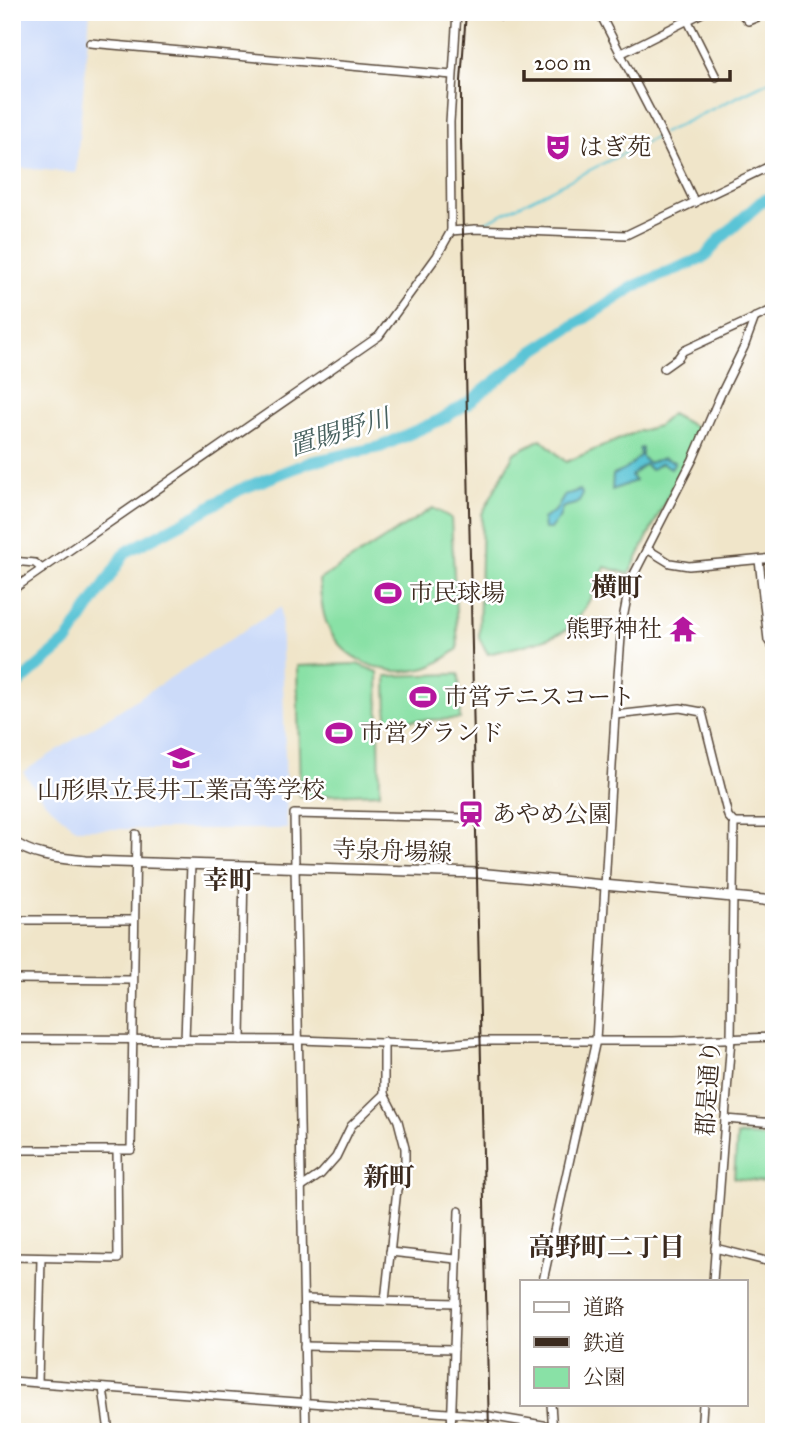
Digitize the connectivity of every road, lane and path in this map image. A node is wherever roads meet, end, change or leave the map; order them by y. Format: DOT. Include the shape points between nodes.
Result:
graph roads {
  1 [pos="457,12"];
  2 [pos="502,12"];
  3 [pos="511,12"];
  4 [pos="599,12"];
  5 [pos="704,12"];
  6 [pos="740,12"];
  7 [pos="770,12"];
  8 [pos="688,21"];
  9 [pos="90,43"];
  10 [pos="620,54"];
  11 [pos="452,75"];
  12 [pos="716,77"];
  13 [pos="774,164"];
  14 [pos="695,203"];
  15 [pos="451,231"];
  16 [pos="774,309"];
  17 [pos="755,317"];
  18 [pos="664,368"];
  19 [pos="647,549"];
  20 [pos="774,558"];
  21 [pos="759,560"];
  22 [pos="12,561"];
  23 [pos="42,569"];
  24 [pos="12,590"];
  25 [pos="770,624"];
  26 [pos="774,649"];
  27 [pos="615,715"];
  28 [pos="468,818"];
  29 [pos="734,823"];
  30 [pos="774,823"];
  31 [pos="136,834"];
  32 [pos="12,841"];
  33 [pos="135,863"];
  34 [pos="191,864"];
  35 [pos="244,866"];
  36 [pos="296,867"];
  37 [pos="605,885"];
  38 [pos="732,897"];
  39 [pos="774,901"];
  40 [pos="12,920"];
  41 [pos="134,920"];
  42 [pos="12,979"];
  43 [pos="133,980"];
  44 [pos="774,1037"];
  45 [pos="731,1038"];
  46 [pos="12,1040"];
  47 [pos="131,1040"];
  48 [pos="185,1040"];
  49 [pos="241,1040"];
  50 [pos="596,1040"];
  51 [pos="300,1041"];
  52 [pos="384,1042"];
  53 [pos="384,1094"];
  54 [pos="725,1119"];
  55 [pos="774,1123"];
  56 [pos="12,1150"];
  57 [pos="117,1150"];
  58 [pos="302,1187"];
  59 [pos="459,1211"];
  60 [pos="715,1248"];
  61 [pos="390,1252"];
  62 [pos="12,1258"];
  63 [pos="41,1258"];
  64 [pos="456,1259"];
  65 [pos="774,1263"];
  66 [pos="543,1280"];
  67 [pos="713,1280"];
  68 [pos="304,1299"];
  69 [pos="385,1301"];
  70 [pos="456,1303"];
  71 [pos="304,1346"];
  72 [pos="454,1349"];
  73 [pos="12,1381"];
  74 [pos="38,1383"];
  75 [pos="103,1388"];
  76 [pos="306,1404"];
  77 [pos="551,1406"];
  78 [pos="703,1406"];
  79 [pos="451,1414"];
  80 [pos="553,1429"];
  81 [pos="109,1432"];
  82 [pos="306,1432"];
  83 [pos="451,1432"];
  84 [pos="585,1432"];
  85 [pos="701,1432"];
  1 -- 11 [label="street"];
  2 -- 3 [label="street" via="502,16"];
  4 -- 10 [label="street"];
  5 -- 8 [label="street"];
  6 -- 7 [label="street" via="748,21"];
  8 -- 10 [label="street"];
  8 -- 12 [label="street"];
  9 -- 11 [label="street"];
  10 -- 14 [label="street"];
  11 -- 15 [label="street"];
  13 -- 14 [label="street"];
  14 -- 15 [label="street" via="626,234"];
  15 -- 23 [label="street" via="379,336"];
  16 -- 17 [label="street"];
  17 -- 18 [label="street" via="683,351"];
  17 -- 19 [label="street" via="693,459"];
  19 -- 21 [label="street" via="670,563 689,566"];
  19 -- 27 [label="street" via="630,582"];
  20 -- 21 [label="street"];
  21 -- 25 [label="street"];
  22 -- 23 [label="street" via="36,563"];
  23 -- 24 [label="street"];
  25 -- 26 [label="street" via="768,640"];
  27 -- 29 [label="street" via="680,708 702,712 728,816"];
  27 -- 37 [label="street"];
  28 -- 36 [label="street" via="294,814"];
  29 -- 30 [label="street"];
  29 -- 38 [label="street, 郡是通り"];
  31 -- 33 [label="street"];
  32 -- 33 [label="main road, 寺泉舟場線" via="48,857"];
  33 -- 34 [label="main road, 寺泉舟場線"];
  33 -- 41 [label="street"];
  34 -- 35 [label="main road, 寺泉舟場線"];
  34 -- 48 [label="street"];
  35 -- 36 [label="main road, 寺泉舟場線"];
  35 -- 49 [label="street"];
  36 -- 37 [label="main road, 寺泉舟場線" via="477,873"];
  36 -- 51 [label="street"];
  37 -- 38 [label="main road, 寺泉舟場線"];
  37 -- 50 [label="street"];
  38 -- 39 [label="main road, 寺泉舟場線"];
  38 -- 45 [label="street, 郡是通り"];
  40 -- 41 [label="street"];
  41 -- 43 [label="street"];
  42 -- 43 [label="street"];
  43 -- 47 [label="street"];
  44 -- 45 [label="street"];
  45 -- 50 [label="street"];
  45 -- 54 [label="street, 郡是通り"];
  46 -- 47 [label="street"];
  47 -- 48 [label="street"];
  47 -- 57 [label="street" via="131,1150"];
  48 -- 49 [label="street"];
  49 -- 51 [label="street"];
  50 -- 52 [label="street"];
  50 -- 66 [label="street"];
  51 -- 52 [label="street"];
  51 -- 58 [label="street"];
  52 -- 53 [label="street"];
  53 -- 58 [label="street" via="351,1126 336,1157"];
  53 -- 61 [label="street" via="405,1148"];
  54 -- 55 [label="street"];
  54 -- 60 [label="street, 郡是通り"];
  56 -- 57 [label="street"];
  57 -- 63 [label="street" via="118,1259"];
  58 -- 68 [label="street"];
  59 -- 64 [label="street"];
  60 -- 65 [label="street"];
  60 -- 67 [label="street, 郡是通り"];
  61 -- 64 [label="street"];
  61 -- 69 [label="street"];
  62 -- 63 [label="street"];
  63 -- 74 [label="street"];
  64 -- 70 [label="street"];
  68 -- 69 [label="street"];
  68 -- 71 [label="street"];
  69 -- 70 [label="street"];
  70 -- 72 [label="street"];
  71 -- 72 [label="street"];
  71 -- 76 [label="street"];
  72 -- 79 [label="street"];
  73 -- 74 [label="street"];
  74 -- 75 [label="street"];
  75 -- 76 [label="street"];
  75 -- 81 [label="street"];
  76 -- 79 [label="street"];
  76 -- 82 [label="street"];
  77 -- 80 [label="street"];
  78 -- 85 [label="street"];
  79 -- 80 [label="street" via="489,1416"];
  79 -- 83 [label="street"];
  80 -- 84 [label="street"];
}
